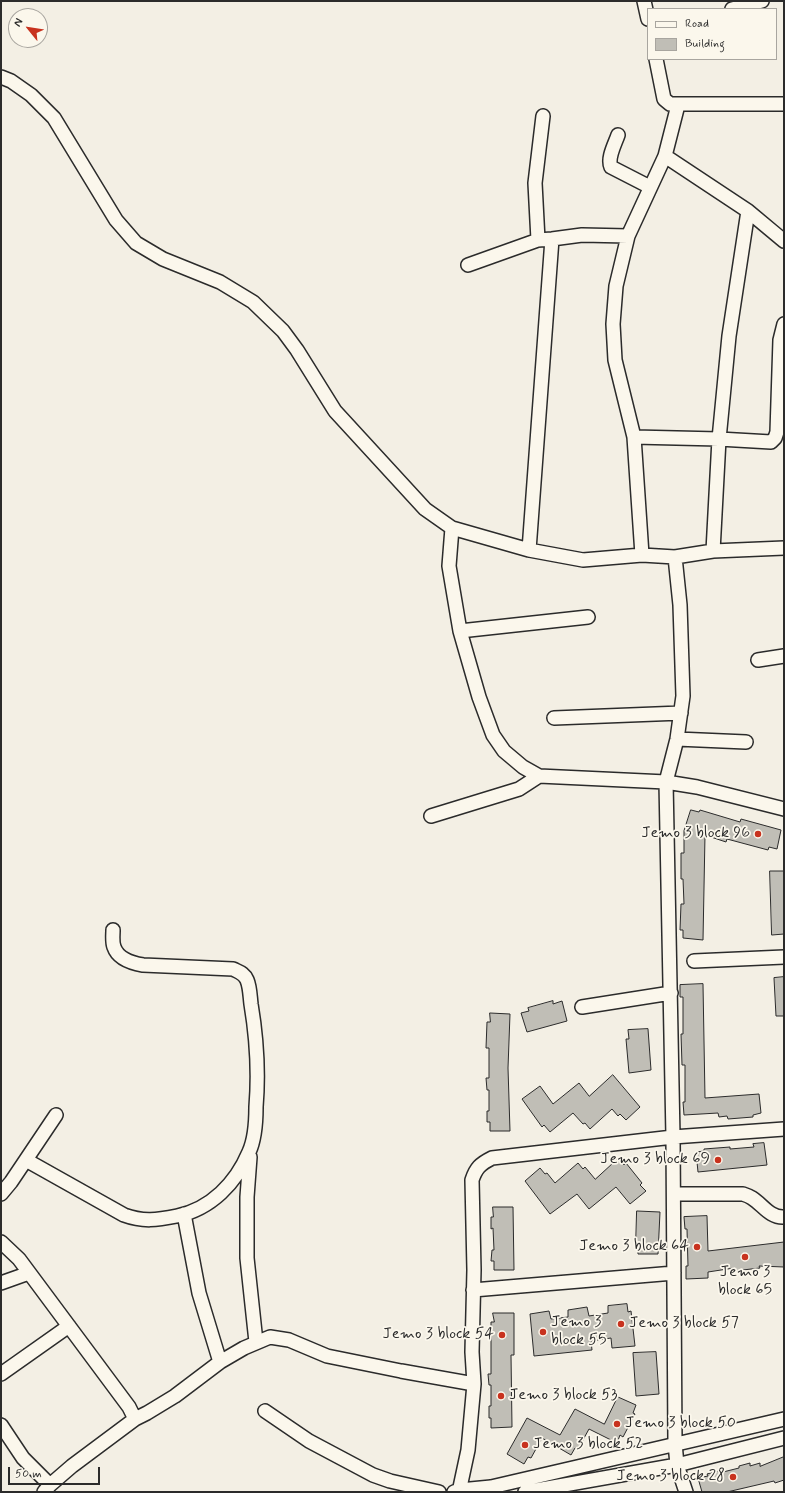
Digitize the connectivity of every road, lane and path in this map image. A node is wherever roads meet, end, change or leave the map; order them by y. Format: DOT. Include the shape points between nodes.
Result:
graph roads {
  1 [pos="644,1"];
  2 [pos="762,1"];
  3 [pos="736,8"];
  4 [pos="647,14"];
  5 [pos="656,60"];
  6 [pos="1,77"];
  7 [pos="784,104"];
  8 [pos="678,105"];
  9 [pos="543,116"];
  10 [pos="618,136"];
  11 [pos="665,156"];
  12 [pos="650,186"];
  13 [pos="748,211"];
  14 [pos="628,236"];
  15 [pos="552,239"];
  16 [pos="538,240"];
  17 [pos="784,241"];
  18 [pos="468,265"];
  19 [pos="784,324"];
  20 [pos="634,437"];
  21 [pos="719,439"];
  22 [pos="452,528"];
  23 [pos="784,548"];
  24 [pos="529,550"];
  25 [pos="713,551"];
  26 [pos="642,555"];
  27 [pos="675,557"];
  28 [pos="588,617"];
  29 [pos="460,631"];
  30 [pos="784,656"];
  31 [pos="758,660"];
  32 [pos="681,713"];
  33 [pos="554,718"];
  34 [pos="676,739"];
  35 [pos="746,742"];
  36 [pos="539,776"];
  37 [pos="666,782"];
  38 [pos="784,809"];
  39 [pos="431,816"];
  40 [pos="113,930"];
  41 [pos="784,957"];
  42 [pos="694,961"];
  43 [pos="671,993"];
  44 [pos="582,1007"];
  45 [pos="56,1115"];
  46 [pos="784,1129"];
  47 [pos="673,1137"];
  48 [pos="250,1151"];
  49 [pos="26,1160"];
  50 [pos="1,1194"];
  51 [pos="674,1194"];
  52 [pos="184,1214"];
  53 [pos="784,1217"];
  54 [pos="1,1242"];
  55 [pos="29,1273"];
  56 [pos="674,1273"];
  57 [pos="1,1283"];
  58 [pos="473,1290"];
  59 [pos="70,1326"];
  60 [pos="256,1342"];
  61 [pos="220,1362"];
  62 [pos="1,1374"];
  63 [pos="474,1384"];
  64 [pos="264,1411"];
  65 [pos="784,1418"];
  66 [pos="135,1419"];
  67 [pos="1,1425"];
  68 [pos="784,1438"];
  69 [pos="675,1443"];
  70 [pos="677,1465"];
  71 [pos="47,1489"];
  72 [pos="492,1490"];
  73 [pos="458,1491"];
  74 [pos="439,1492"];
  75 [pos="525,1492"];
  76 [pos="686,1492"];
  1 -- 4 [label="street"];
  2 -- 3 [label="street"];
  5 -- 8 [label="street" via="664,98 670,104"];
  6 -- 22 [label="street" via="31,95 54,118 116,220 136,243 163,259 220,282 253,302 297,350 335,411 426,510"];
  7 -- 8 [label="street"];
  8 -- 11 [label="street"];
  9 -- 16 [label="street" via="535,183"];
  10 -- 12 [label="street" via="609,164"];
  11 -- 12 [label="street"];
  11 -- 13 [label="street"];
  12 -- 14 [label="street"];
  13 -- 17 [label="street"];
  13 -- 21 [label="street" via="729,336"];
  14 -- 15 [label="street" via="582,234"];
  14 -- 20 [label="street" via="616,286 613,324 615,360"];
  15 -- 16 [label="street"];
  15 -- 24 [label="street"];
  16 -- 18 [label="street"];
  19 -- 21 [label="street" via="780,340 775,438 771,442"];
  20 -- 21 [label="street"];
  20 -- 26 [label="street"];
  21 -- 25 [label="street"];
  22 -- 24 [label="street"];
  22 -- 29 [label="street" via="449,566"];
  23 -- 25 [label="street"];
  24 -- 26 [label="street" via="583,560"];
  25 -- 27 [label="street"];
  26 -- 27 [label="street"];
  27 -- 32 [label="street" via="680,613 683,696"];
  28 -- 29 [label="street"];
  29 -- 36 [label="street" via="493,735 504,751"];
  30 -- 31 [label="street"];
  32 -- 33 [label="street"];
  32 -- 34 [label="street"];
  34 -- 35 [label="street"];
  34 -- 37 [label="street"];
  36 -- 37 [label="street"];
  36 -- 39 [label="street" via="519,789"];
  37 -- 38 [label="street" via="697,787"];
  37 -- 43 [label="street"];
  40 -- 48 [label="street" via="114,946 122,958 133,963 233,969 242,973 247,980 256,1030 258,1072 255,1122"];
  41 -- 42 [label="street"];
  43 -- 44 [label="street"];
  43 -- 47 [label="street"];
  45 -- 49 [label="street"];
  46 -- 47 [label="street"];
  47 -- 51 [label="street"];
  47 -- 58 [label="street" via="492,1158 484,1162 476,1169 472,1180"];
  48 -- 52 [label="street" via="236,1178 209,1204"];
  48 -- 60 [label="street" via="246,1258"];
  49 -- 50 [label="street"];
  49 -- 52 [label="street" via="134,1219 154,1220"];
  51 -- 53 [label="street" via="743,1194 753,1198 770,1213"];
  51 -- 56 [label="street"];
  52 -- 61 [label="street" via="199,1293"];
  54 -- 55 [label="street"];
  55 -- 57 [label="street"];
  55 -- 59 [label="street"];
  56 -- 58 [label="street"];
  56 -- 69 [label="street"];
  58 -- 63 [label="street"];
  59 -- 62 [label="street"];
  59 -- 66 [label="street"];
  60 -- 61 [label="street"];
  60 -- 63 [label="street" via="270,1337 288,1340 327,1356"];
  61 -- 66 [label="street" via="175,1396"];
  63 -- 73 [label="street" via="468,1450"];
  64 -- 74 [label="street" via="309,1441 373,1475"];
  65 -- 69 [label="street"];
  66 -- 71 [label="street" via="72,1466"];
  67 -- 71 [label="street"];
  68 -- 70 [label="street"];
  69 -- 70 [label="street"];
  69 -- 72 [label="street"];
  70 -- 75 [label="street"];
  70 -- 76 [label="street"];
  72 -- 73 [label="street"];
}
